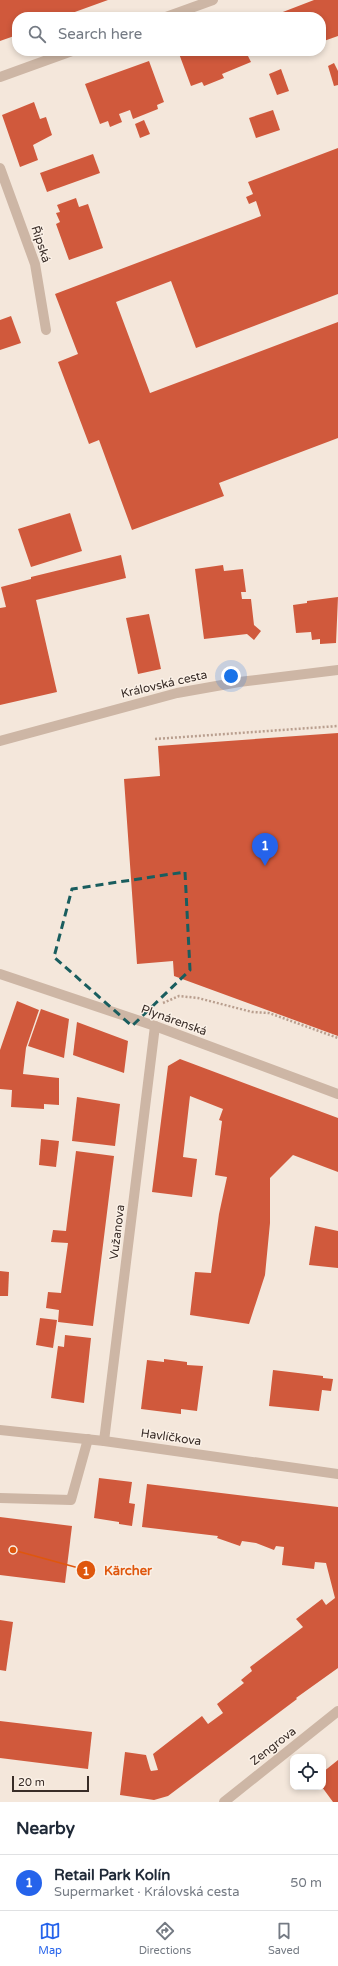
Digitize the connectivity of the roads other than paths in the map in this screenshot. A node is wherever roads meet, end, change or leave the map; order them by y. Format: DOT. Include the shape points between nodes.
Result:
graph roads {
  1 [pos="214,0"];
  2 [pos="180,12"];
  3 [pos="58,56"];
  4 [pos="0,77"];
  5 [pos="0,168"];
  6 [pos="46,330"];
  7 [pos="338,670"];
  8 [pos="0,741"];
  9 [pos="0,974"];
  10 [pos="155,1026"];
  11 [pos="338,1094"];
  12 [pos="0,1430"];
  13 [pos="88,1439"];
  14 [pos="104,1441"];
  15 [pos="338,1474"];
  16 [pos="0,1498"];
  17 [pos="338,1711"];
  18 [pos="224,1802"];
  1 -- 2 [label="street"];
  3 -- 4 [label="street"];
  5 -- 6 [label="street, Řipská" via="35,264"];
  7 -- 8 [label="street, Královská cesta" via="239,682 178,693"];
  9 -- 10 [label="street, Plynárenská"];
  10 -- 11 [label="street, Plynárenská"];
  10 -- 14 [label="street, Vužanova"];
  12 -- 13 [label="street, Havlíčkova"];
  13 -- 14 [label="street, Havlíčkova"];
  13 -- 16 [label="street" via="72,1500"];
  14 -- 15 [label="street, Havlíčkova"];
  17 -- 18 [label="street, Zengrova"];
}
